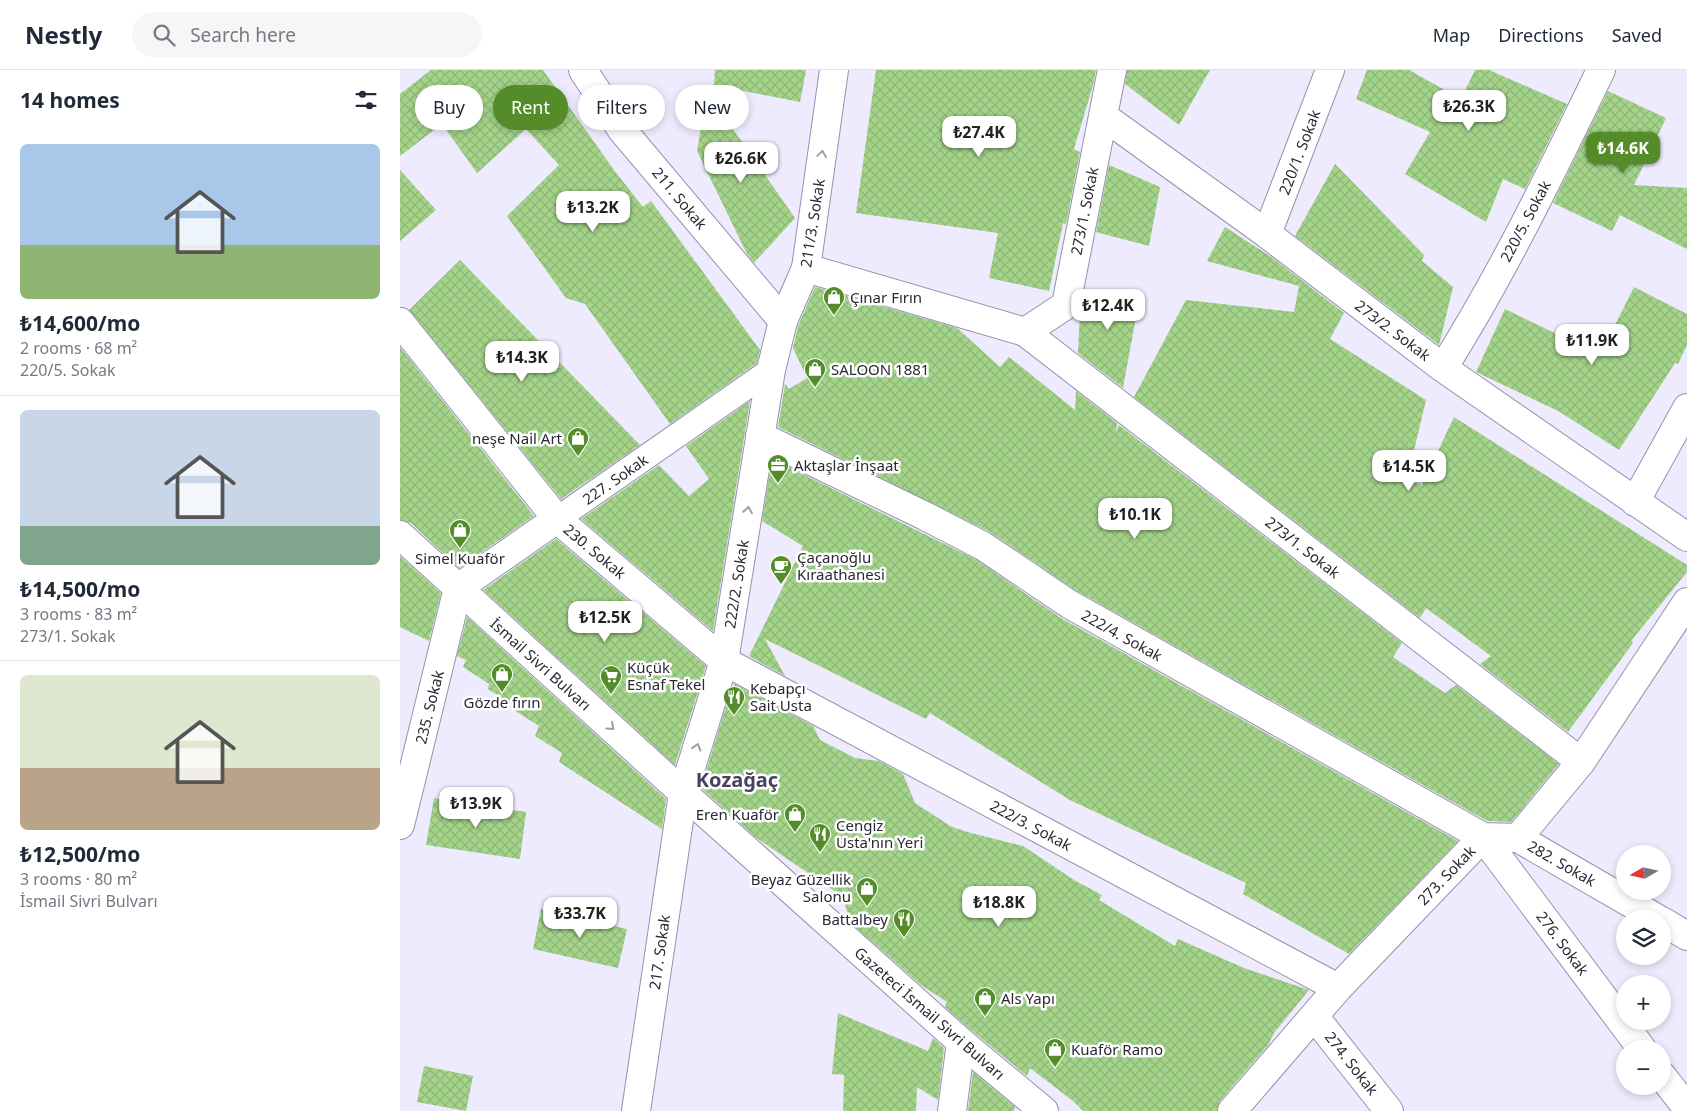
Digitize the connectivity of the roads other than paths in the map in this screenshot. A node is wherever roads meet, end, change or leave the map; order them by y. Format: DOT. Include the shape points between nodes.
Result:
graph roads {
  1 [pos="583,70"];
  2 [pos="834,70"];
  3 [pos="1112,70"];
  4 [pos="1330,70"];
  5 [pos="1601,70"];
  6 [pos="1103,116"];
  7 [pos="1267,234"];
  8 [pos="806,268"];
  9 [pos="784,321"];
  10 [pos="400,322"];
  11 [pos="1025,332"];
  12 [pos="1443,368"];
  13 [pos="771,370"];
  14 [pos="1687,408"];
  15 [pos="760,436"];
  16 [pos="1635,502"];
  17 [pos="557,519"];
  18 [pos="400,535"];
  19 [pos="1687,537"];
  20 [pos="458,588"];
  21 [pos="1687,602"];
  22 [pos="724,661"];
  23 [pos="1581,762"];
  24 [pos="682,793"];
  25 [pos="400,825"];
  26 [pos="1483,837"];
  27 [pos="1518,838"];
  28 [pos="1642,910"];
  29 [pos="1671,927"];
  30 [pos="1687,936"];
  31 [pos="1338,988"];
  32 [pos="1314,1016"];
  33 [pos="1635,1040"];
  34 [pos="961,1042"];
  35 [pos="1671,1088"];
  36 [pos="1687,1108"];
  37 [pos="636,1111"];
  38 [pos="952,1111"];
  39 [pos="1044,1111"];
  40 [pos="1232,1111"];
  41 [pos="1389,1111"];
  1 -- 9 [label="street, 211. Sokak" via="622,130"];
  8 -- 2 [label="street, 211/3. Sokak, one-way"];
  3 -- 6 [label="street, 273/1. Sokak"];
  4 -- 7 [label="street, 220/1. Sokak"];
  5 -- 12 [label="street, 220/5. Sokak" via="1528,217"];
  6 -- 7 [label="street, 273/2. Sokak"];
  6 -- 11 [label="street, 273/1. Sokak" via="1066,305"];
  7 -- 12 [label="street, 273/2. Sokak"];
  8 -- 9 [label="street, 211/3. Sokak"];
  8 -- 11 [label="street, 273/1. Sokak"];
  9 -- 13 [label="street, 211/3. Sokak"];
  10 -- 17 [label="street, 230. Sokak"];
  11 -- 23 [label="street, 273/1. Sokak"];
  12 -- 16 [label="street, 273/2. Sokak"];
  13 -- 15 [label="street, 222/2. Sokak"];
  13 -- 17 [label="street, 227. Sokak"];
  14 -- 16 [label="street"];
  22 -- 15 [label="street, 222/2. Sokak, one-way"];
  15 -- 26 [label="street, 222/4. Sokak" via="983,546 1068,604"];
  16 -- 19 [label="street, 273/2. Sokak"];
  17 -- 20 [label="street, 227. Sokak"];
  17 -- 22 [label="street, 230. Sokak"];
  18 -- 20 [label="street, İsmail Sivri Bulvarı"];
  20 -- 24 [label="street, İsmail Sivri Bulvarı, one-way"];
  20 -- 25 [label="street, 235. Sokak"];
  21 -- 23 [label="street"];
  24 -- 22 [label="street, 222/2. Sokak, one-way"];
  22 -- 31 [label="street, 222/3. Sokak"];
  23 -- 27 [label="street"];
  24 -- 34 [label="street, Gazeteci İsmail Sivri Bulvarı"];
  24 -- 37 [label="street, 217. Sokak"];
  26 -- 27 [label="street, 273. Sokak"];
  26 -- 31 [label="street, 273. Sokak"];
  26 -- 33 [label="street, 276. Sokak"];
  27 -- 28 [label="street, 282. Sokak"];
  29 -- 30 [label="street"];
  31 -- 32 [label="street, 273. Sokak"];
  32 -- 40 [label="street, 273. Sokak"];
  32 -- 41 [label="street, 274. Sokak"];
  34 -- 38 [label="street"];
  34 -- 39 [label="street, Gazeteci İsmail Sivri Bulvarı"];
  35 -- 36 [label="street"];
}
